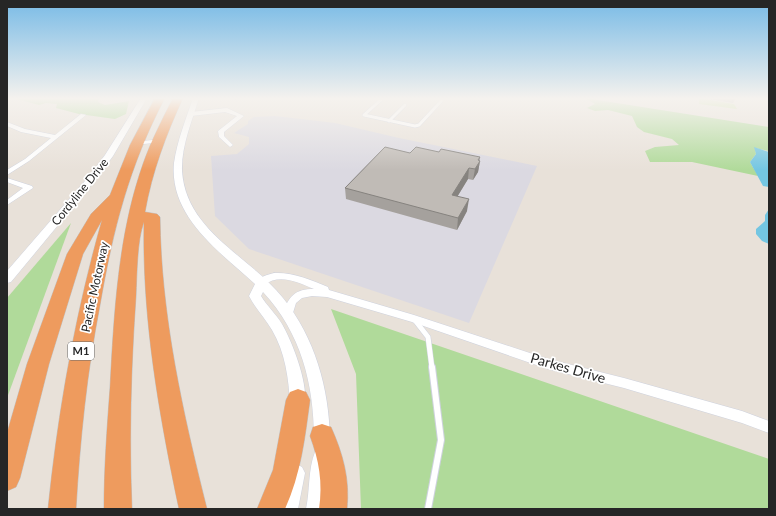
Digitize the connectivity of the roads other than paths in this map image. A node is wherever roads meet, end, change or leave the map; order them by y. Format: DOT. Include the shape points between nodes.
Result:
graph roads {
  1 [pos="75,122"];
  2 [pos="129,122"];
  3 [pos="148,122"];
  4 [pos="166,122"];
  5 [pos="189,122"];
  6 [pos="233,122"];
  7 [pos="395,122"];
  8 [pos="421,122"];
  9 [pos="7,124"];
  10 [pos="57,137"];
  11 [pos="159,141"];
  12 [pos="137,143"];
  13 [pos="230,145"];
  14 [pos="7,174"];
  15 [pos="7,180"];
  16 [pos="116,196"];
  17 [pos="7,203"];
  18 [pos="136,217"];
  19 [pos="7,279"];
  20 [pos="261,283"];
  21 [pos="369,305"];
  22 [pos="288,313"];
  23 [pos="414,318"];
  24 [pos="298,400"];
  25 [pos="769,427"];
  26 [pos="322,436"];
  27 [pos="7,478"];
  28 [pos="194,506"];
  29 [pos="62,509"];
  30 [pos="118,509"];
  31 [pos="271,509"];
  32 [pos="289,509"];
  33 [pos="315,509"];
  34 [pos="333,509"];
  35 [pos="428,509"];
  1 -- 10 [label="street"];
  2 -- 19 [label="street, Cordyline Drive" via="94,176"];
  3 -- 12 [label="highway, Pacific Motorway / M1"];
  4 -- 11 [label="highway"];
  5 -- 20 [label="street" via="178,172 184,197 196,221 218,245"];
  6 -- 13 [label="street" via="221,131 221,136"];
  7 -- 8 [label="lane" via="417,126"];
  9 -- 10 [label="street" via="23,131"];
  10 -- 14 [label="street"];
  11 -- 12 [label="lane"];
  11 -- 18 [label="highway"];
  12 -- 16 [label="highway, Pacific Motorway / M1"];
  15 -- 17 [label="street" via="29,188"];
  16 -- 27 [label="highway" via="96,217 75,254 38,364"];
  16 -- 29 [label="highway, Pacific Motorway / M1" via="101,252 84,335 73,401"];
  18 -- 28 [label="highway" via="152,217 152,277 161,341 171,403"];
  18 -- 30 [label="highway" via="123,337"];
  20 -- 21 [label="street, Parkes Drive" via="269,277 287,277"];
  20 -- 22 [label="street" via="279,300"];
  20 -- 24 [label="street" via="255,296 272,319 284,342"];
  21 -- 22 [label="street, Parkes Drive" via="327,293 309,292 293,299"];
  21 -- 23 [label="street, Parkes Drive"];
  22 -- 26 [label="street" via="311,362 320,403"];
  23 -- 25 [label="street, Parkes Drive" via="548,364 742,417"];
  23 -- 35 [label="lane" via="428,337 440,440"];
  24 -- 31 [label="highway" via="287,467 278,497"];
  24 -- 32 [label="street" via="300,443"];
  26 -- 33 [label="street"];
  26 -- 34 [label="highway" via="334,470"];
}
